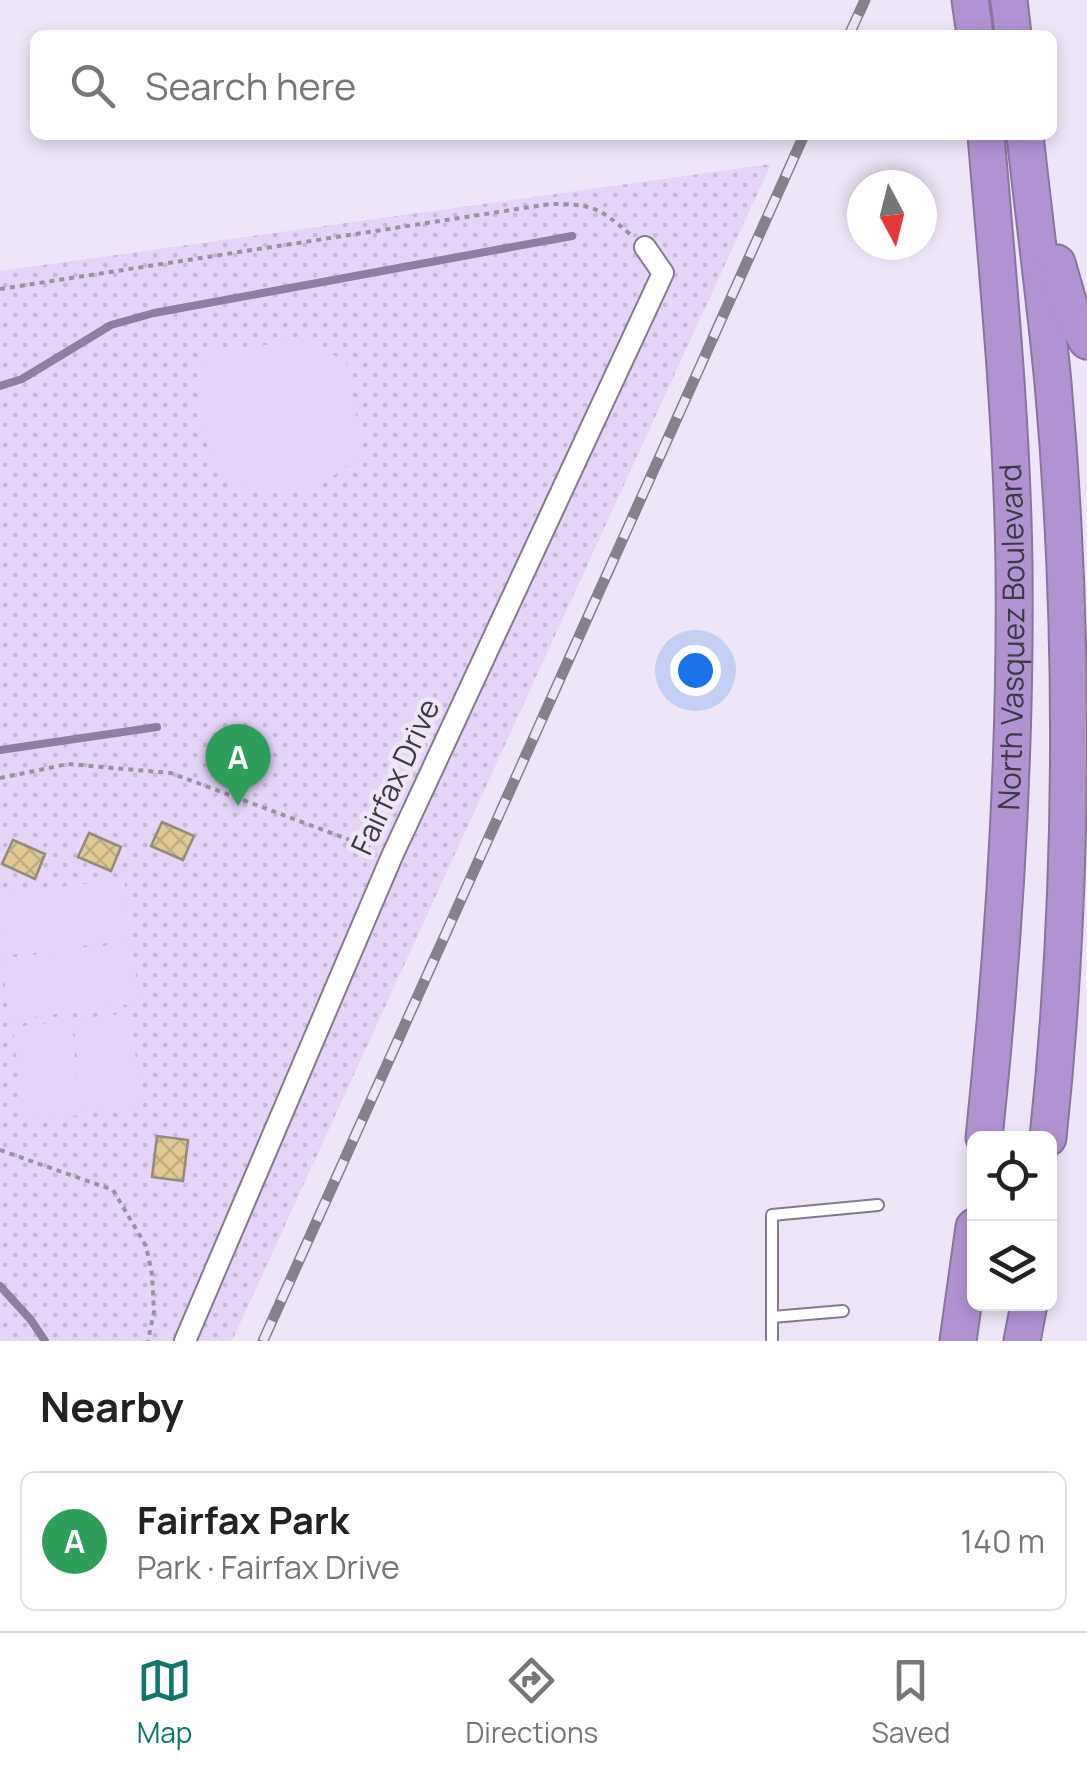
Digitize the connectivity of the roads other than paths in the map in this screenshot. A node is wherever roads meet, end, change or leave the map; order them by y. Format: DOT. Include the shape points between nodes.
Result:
graph roads {
  1 [pos="970,0"];
  2 [pos="1009,0"];
  3 [pos="973,30"];
  4 [pos="1012,30"];
  5 [pos="986,140"];
  6 [pos="1026,140"];
  7 [pos="1034,140"];
  8 [pos="645,247"];
  9 [pos="1087,340"];
  10 [pos="985,1131"];
  11 [pos="1049,1131"];
  12 [pos="878,1206"];
  13 [pos="967,1277"];
  14 [pos="843,1310"];
  15 [pos="1028,1311"];
  16 [pos="772,1317"];
  17 [pos="184,1341"];
  18 [pos="772,1341"];
  19 [pos="958,1341"];
  20 [pos="1022,1341"];
  1 -- 3 [label="highway"];
  2 -- 4 [label="highway"];
  5 -- 10 [label="highway, North Vasquez Boulevard" via="1014,567 1007,872"];
  6 -- 11 [label="highway, North Vasquez Boulevard" via="1053,382 1066,674 1064,939"];
  7 -- 9 [label="highway" via="1060,277"];
  8 -- 17 [label="street, Fairfax Drive" via="663,273 392,856"];
  12 -- 16 [label="lane" via="772,1215"];
  13 -- 19 [label="highway"];
  14 -- 16 [label="lane"];
  15 -- 20 [label="highway"];
  16 -- 18 [label="lane"];
}
